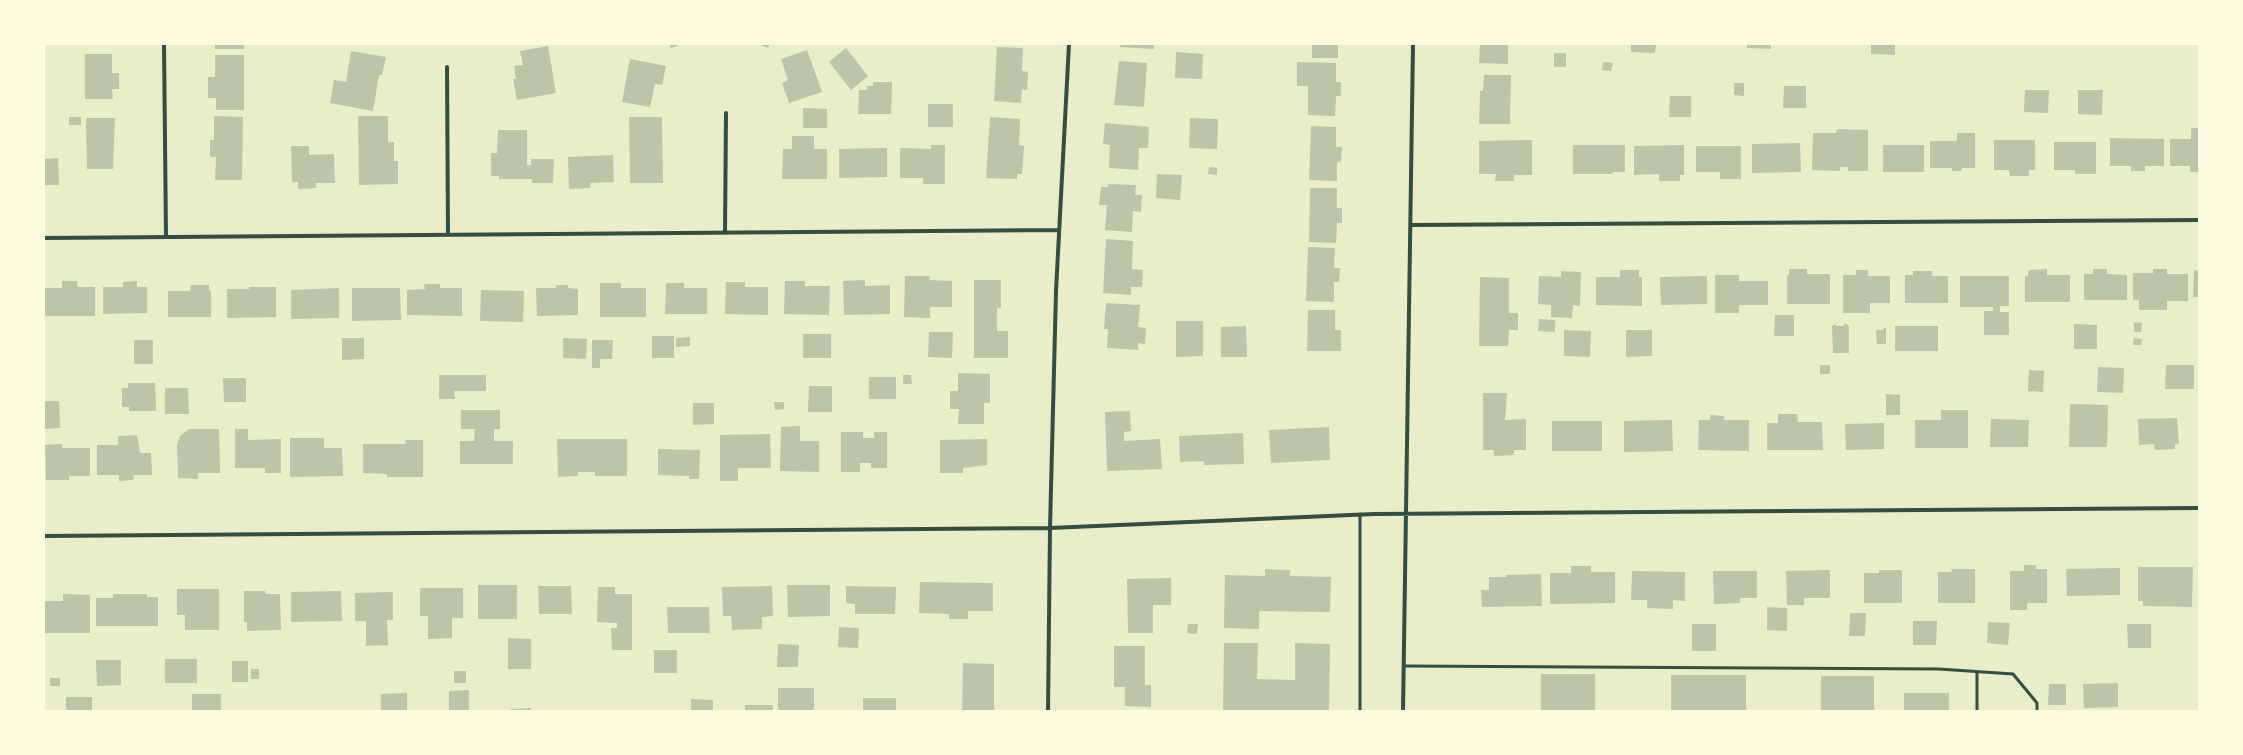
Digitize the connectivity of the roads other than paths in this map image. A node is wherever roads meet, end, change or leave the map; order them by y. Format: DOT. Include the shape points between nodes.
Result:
graph roads {
  1 [pos="164,44"];
  2 [pos="1069,44"];
  3 [pos="1413,44"];
  4 [pos="448,67"];
  5 [pos="726,113"];
  6 [pos="2199,220"];
  7 [pos="1411,225"];
  8 [pos="1059,230"];
  9 [pos="725,232"];
  10 [pos="448,235"];
  11 [pos="166,237"];
  12 [pos="44,238"];
  13 [pos="2199,508"];
  14 [pos="1360,514"];
  15 [pos="1406,514"];
  16 [pos="1050,528"];
  17 [pos="44,536"];
  18 [pos="1404,666"];
  19 [pos="1977,672"];
  20 [pos="1048,711"];
  21 [pos="1360,711"];
  22 [pos="1403,711"];
  23 [pos="1977,711"];
  24 [pos="2037,711"];
  1 -- 11 [label="street"];
  2 -- 8 [label="street"];
  3 -- 7 [label="street"];
  4 -- 10 [label="street"];
  5 -- 9 [label="street"];
  6 -- 7 [label="street"];
  7 -- 15 [label="street"];
  8 -- 9 [label="street"];
  8 -- 16 [label="street"];
  9 -- 10 [label="street"];
  10 -- 11 [label="street"];
  11 -- 12 [label="street"];
  13 -- 15 [label="street"];
  14 -- 15 [label="street"];
  14 -- 16 [label="street"];
  14 -- 21 [label="lane"];
  15 -- 18 [label="street"];
  16 -- 17 [label="street"];
  16 -- 20 [label="street"];
  18 -- 19 [label="lane" via="1939,669"];
  18 -- 22 [label="street"];
  19 -- 23 [label="lane"];
  19 -- 24 [label="lane" via="2014,674 2037,703"];
}
